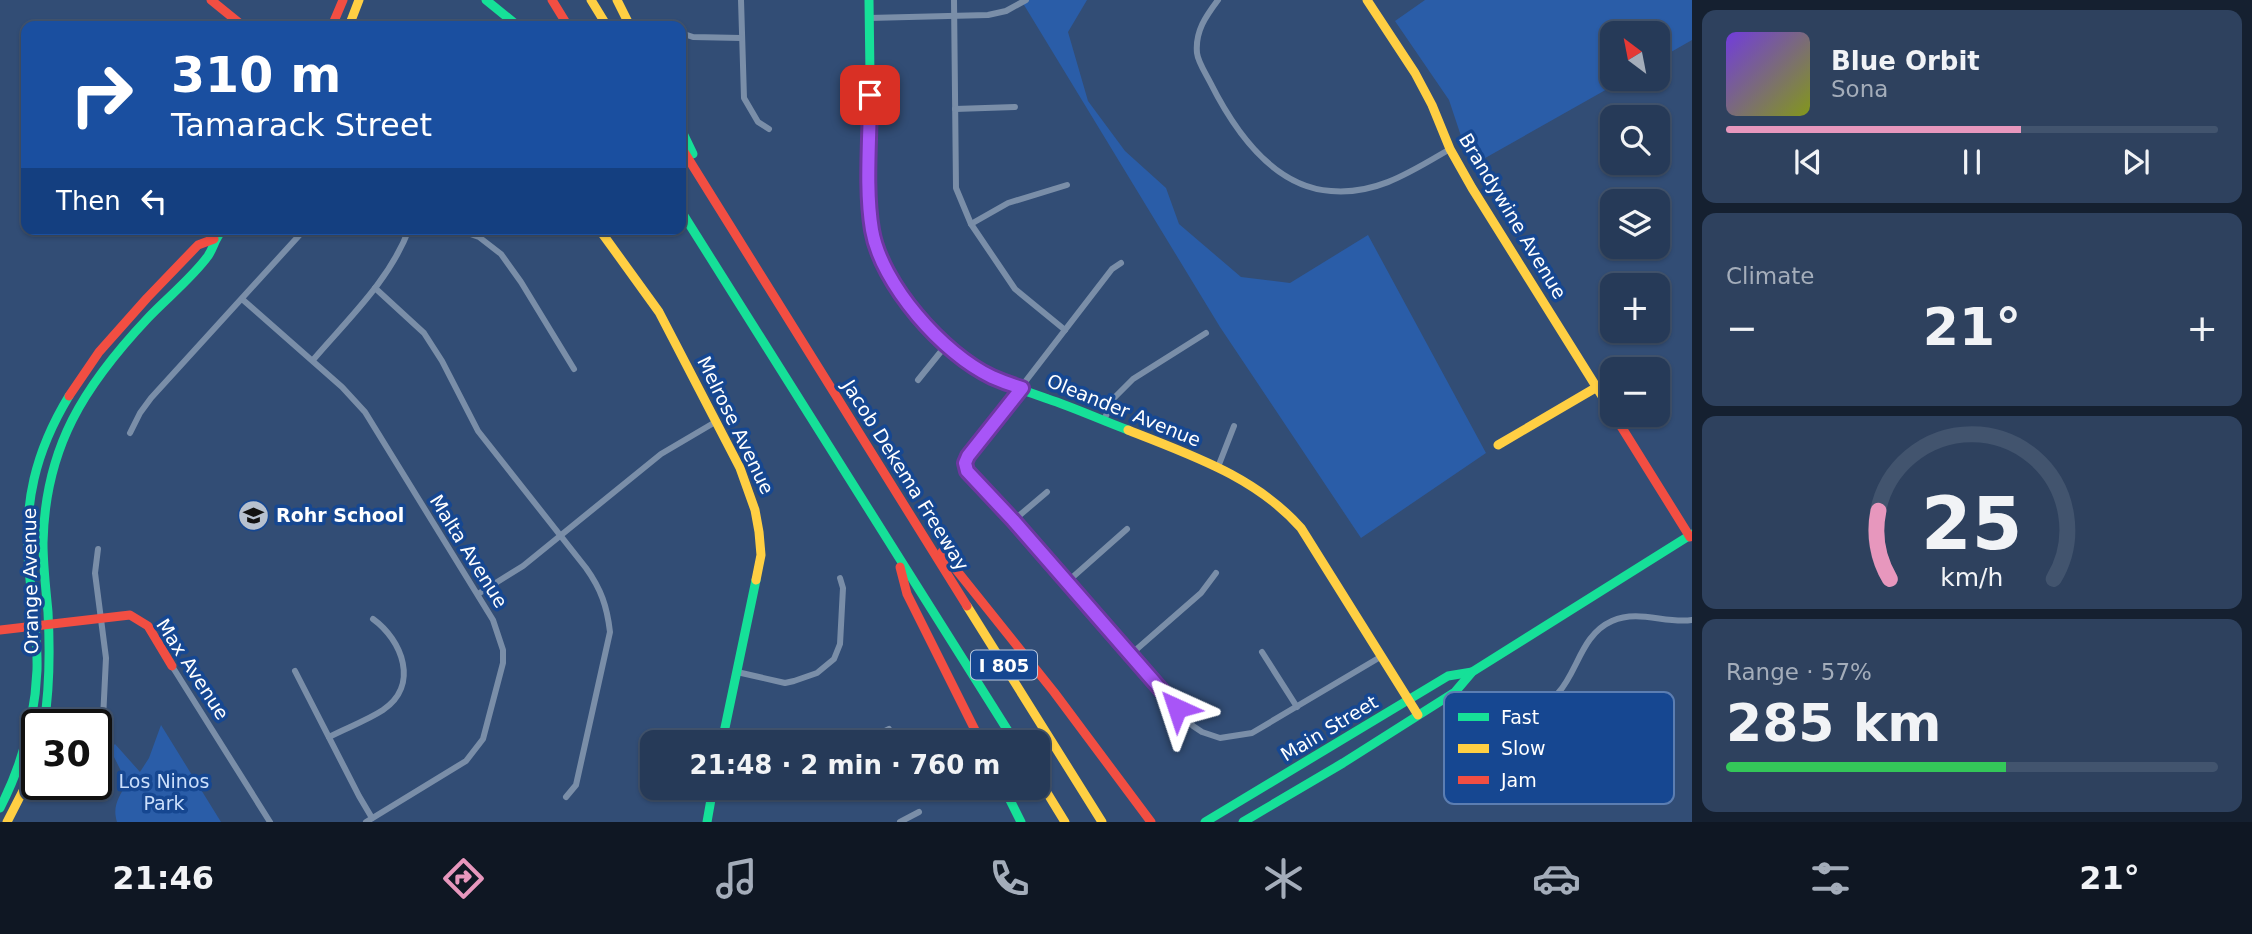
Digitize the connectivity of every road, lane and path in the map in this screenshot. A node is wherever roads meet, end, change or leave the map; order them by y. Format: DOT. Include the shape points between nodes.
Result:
graph roads {
  1 [pos="211,0"];
  2 [pos="343,0"];
  3 [pos="359,0"];
  4 [pos="486,0"];
  5 [pos="552,0"];
  6 [pos="591,0"];
  7 [pos="617,0"];
  8 [pos="741,0"];
  9 [pos="869,0"];
  10 [pos="954,0"];
  11 [pos="1026,0"];
  12 [pos="1218,0"];
  13 [pos="1367,0"];
  14 [pos="954,17"];
  15 [pos="869,18"];
  16 [pos="237,21"];
  17 [pos="334,21"];
  18 [pos="351,21"];
  19 [pos="512,21"];
  20 [pos="565,21"];
  21 [pos="604,21"];
  22 [pos="627,21"];
  23 [pos="686,35"];
  24 [pos="741,38"];
  25 [pos="1014,107"];
  26 [pos="955,109"];
  27 [pos="769,129"];
  28 [pos="686,140"];
  29 [pos="1450,149"];
  30 [pos="686,155"];
  31 [pos="1067,185"];
  32 [pos="720,211"];
  33 [pos="686,219"];
  34 [pos="971,224"];
  35 [pos="218,235"];
  36 [pos="300,235"];
  37 [pos="407,235"];
  38 [pos="473,235"];
  39 [pos="603,235"];
  40 [pos="214,239"];
  41 [pos="1121,262"];
  42 [pos="375,288"];
  43 [pos="242,299"];
  44 [pos="141,306"];
  45 [pos="152,315"];
  46 [pos="1065,330"];
  47 [pos="1206,333"];
  48 [pos="947,344"];
  49 [pos="313,360"];
  50 [pos="574,369"];
  51 [pos="918,380"];
  52 [pos="1597,387"];
  53 [pos="1022,388"];
  54 [pos="1600,392"];
  55 [pos="1104,420"];
  56 [pos="717,421"];
  57 [pos="1234,426"];
  58 [pos="1622,427"];
  59 [pos="130,433"];
  60 [pos="1498,445"];
  61 [pos="1218,467"];
  62 [pos="1047,492"];
  63 [pos="906,508"];
  64 [pos="1013,520"];
  65 [pos="1127,528"];
  66 [pos="560,536"];
  67 [pos="1691,537"];
  68 [pos="98,549"];
  69 [pos="898,556"];
  70 [pos="1216,573"];
  71 [pos="840,578"];
  72 [pos="1066,583"];
  73 [pos="478,594"];
  74 [pos="101,618"];
  75 [pos="373,619"];
  76 [pos="1692,620"];
  77 [pos="49,624"];
  78 [pos="35,625"];
  79 [pos="0,630"];
  80 [pos="1262,652"];
  81 [pos="1129,654"];
  82 [pos="1382,656"];
  83 [pos="172,666"];
  84 [pos="295,671"];
  85 [pos="737,672"];
  86 [pos="1472,672"];
  87 [pos="1455,692"];
  88 [pos="1559,692"];
  89 [pos="1444,699"];
  90 [pos="1409,701"];
  91 [pos="1297,708"];
  92 [pos="46,709"];
  93 [pos="103,709"];
  94 [pos="1418,715"];
  95 [pos="725,730"];
  96 [pos="975,730"];
  97 [pos="1007,730"];
  98 [pos="329,737"];
  99 [pos="1334,746"];
  100 [pos="1343,763"];
  101 [pos="21,795"];
  102 [pos="566,797"];
  103 [pos="1050,798"];
  104 [pos="711,800"];
  105 [pos="1010,800"];
  106 [pos="0,808"];
  107 [pos="919,812"];
  108 [pos="369,820"];
  109 [pos="7,822"];
  110 [pos="270,822"];
  111 [pos="708,822"];
  112 [pos="900,822"];
  113 [pos="1021,822"];
  114 [pos="1065,822"];
  115 [pos="1102,822"];
  116 [pos="1151,822"];
  117 [pos="1205,822"];
  118 [pos="1242,822"];
  1 -- 16 [label="main road"];
  2 -- 17 [label="main road"];
  3 -- 18 [label="main road"];
  4 -- 19 [label="main road"];
  5 -- 20 [label="main road"];
  6 -- 21 [label="main road"];
  7 -- 22 [label="main road"];
  8 -- 24 [label="street"];
  9 -- 15 [label="main road, Oleander Avenue"];
  10 -- 14 [label="street"];
  11 -- 14 [label="street" via="996,13"];
  12 -- 29 [label="street" via="1201,23 1197,54 1225,111 1252,148 1296,182 1332,191 1376,187"];
  13 -- 29 [label="main road, Brandywine Avenue" via="1415,73"];
  14 -- 15 [label="street"];
  14 -- 26 [label="street"];
  15 -- 48 [label="main road, Oleander Avenue" via="870,193 876,247 914,312"];
  23 -- 24 [label="street"];
  24 -- 27 [label="street" via="744,99 758,122"];
  25 -- 26 [label="street"];
  26 -- 34 [label="street" via="956,188"];
  28 -- 32 [label="main road"];
  29 -- 52 [label="main road, Brandywine Avenue"];
  30 -- 32 [label="main road, Jacob Dekema Freeway / I 805"];
  31 -- 34 [label="street" via="1008,203"];
  32 -- 63 [label="main road, Jacob Dekema Freeway / I 805"];
  33 -- 69 [label="main road, I 805"];
  34 -- 46 [label="street" via="1015,289"];
  35 -- 40 [label="main road, Orange Avenue"];
  36 -- 43 [label="street"];
  37 -- 42 [label="street"];
  38 -- 50 [label="street" via="501,254"];
  39 -- 56 [label="main road, Melrose Avenue" via="652,300"];
  40 -- 44 [label="main road, Orange Avenue" via="198,245"];
  40 -- 45 [label="main road, Orange Avenue" via="209,255"];
  41 -- 46 [label="street"];
  42 -- 49 [label="street"];
  42 -- 66 [label="street" via="424,333 478,431"];
  43 -- 49 [label="street, Malta Avenue"];
  43 -- 59 [label="street" via="151,398"];
  44 -- 45 [label="main road"];
  44 -- 78 [label="main road, Orange Avenue" via="77,380 46,440 32,482 26,527"];
  45 -- 77 [label="main road, Orange Avenue" via="108,362 60,444 43,525"];
  46 -- 53 [label="street"];
  47 -- 55 [label="street" via="1133,379 1114,398"];
  48 -- 51 [label="street"];
  48 -- 53 [label="main road, Oleander Avenue" via="990,376"];
  49 -- 73 [label="street, Malta Avenue" via="365,412"];
  52 -- 54 [label="main road, Brandywine Avenue"];
  52 -- 60 [label="main road"];
  53 -- 55 [label="main road, Oleander Avenue"];
  53 -- 64 [label="street" via="965,463 967,471"];
  55 -- 61 [label="main road, Oleander Avenue"];
  56 -- 66 [label="street" via="661,454"];
  56 -- 85 [label="main road, Melrose Avenue" via="750,487 761,533 761,555"];
  57 -- 61 [label="street"];
  58 -- 67 [label="main road, Brandywine Avenue"];
  61 -- 82 [label="main road, Oleander Avenue" via="1254,485 1291,515"];
  62 -- 64 [label="street"];
  63 -- 115 [label="main road, Jacob Dekema Freeway / I 805"];
  63 -- 116 [label="main road"];
  64 -- 72 [label="street"];
  65 -- 72 [label="street"];
  66 -- 73 [label="street"];
  66 -- 102 [label="street" via="598,585 610,632 576,785"];
  67 -- 86 [label="main road, Main Street"];
  68 -- 74 [label="street" via="95,573"];
  69 -- 96 [label="main road" via="907,594"];
  69 -- 97 [label="main road, I 805"];
  70 -- 81 [label="street" via="1201,593"];
  71 -- 85 [label="street" via="840,644 834,659 817,673 794,681"];
  72 -- 81 [label="street"];
  73 -- 108 [label="street, Malta Avenue" via="503,650 483,739 466,761"];
  74 -- 77 [label="main road, Max Avenue"];
  74 -- 83 [label="main road, Max Avenue" via="130,615 140,620"];
  74 -- 93 [label="street" via="106,658"];
  75 -- 98 [label="street" via="387,629 403,657 400,687 383,710"];
  76 -- 88 [label="street" via="1631,615 1598,629"];
  77 -- 78 [label="main road, Max Avenue"];
  77 -- 92 [label="main road, Orange Avenue"];
  78 -- 79 [label="main road, Max Avenue"];
  78 -- 106 [label="main road, Orange Avenue" via="37,679 29,731"];
  80 -- 91 [label="street"];
  81 -- 91 [label="street" via="1193,726 1213,736 1252,733"];
  82 -- 90 [label="main road, Oleander Avenue"];
  82 -- 91 [label="street"];
  83 -- 110 [label="street, Max Avenue"];
  84 -- 98 [label="street"];
  85 -- 95 [label="main road, Melrose Avenue"];
  86 -- 87 [label="main road, Main Street"];
  86 -- 90 [label="main road, Main Street" via="1448,676"];
  89 -- 94 [label="main road, Main Street"];
  90 -- 94 [label="main road, Oleander Avenue"];
  90 -- 99 [label="main road, Main Street"];
  94 -- 100 [label="main road, Main Street"];
  98 -- 108 [label="street"];
  99 -- 100 [label="main road"];
  99 -- 117 [label="main road, Main Street"];
  100 -- 118 [label="main road, Main Street"];
  101 -- 109 [label="main road"];
  103 -- 114 [label="main road"];
  104 -- 111 [label="main road"];
  105 -- 113 [label="main road"];
  107 -- 112 [label="street"];
}
